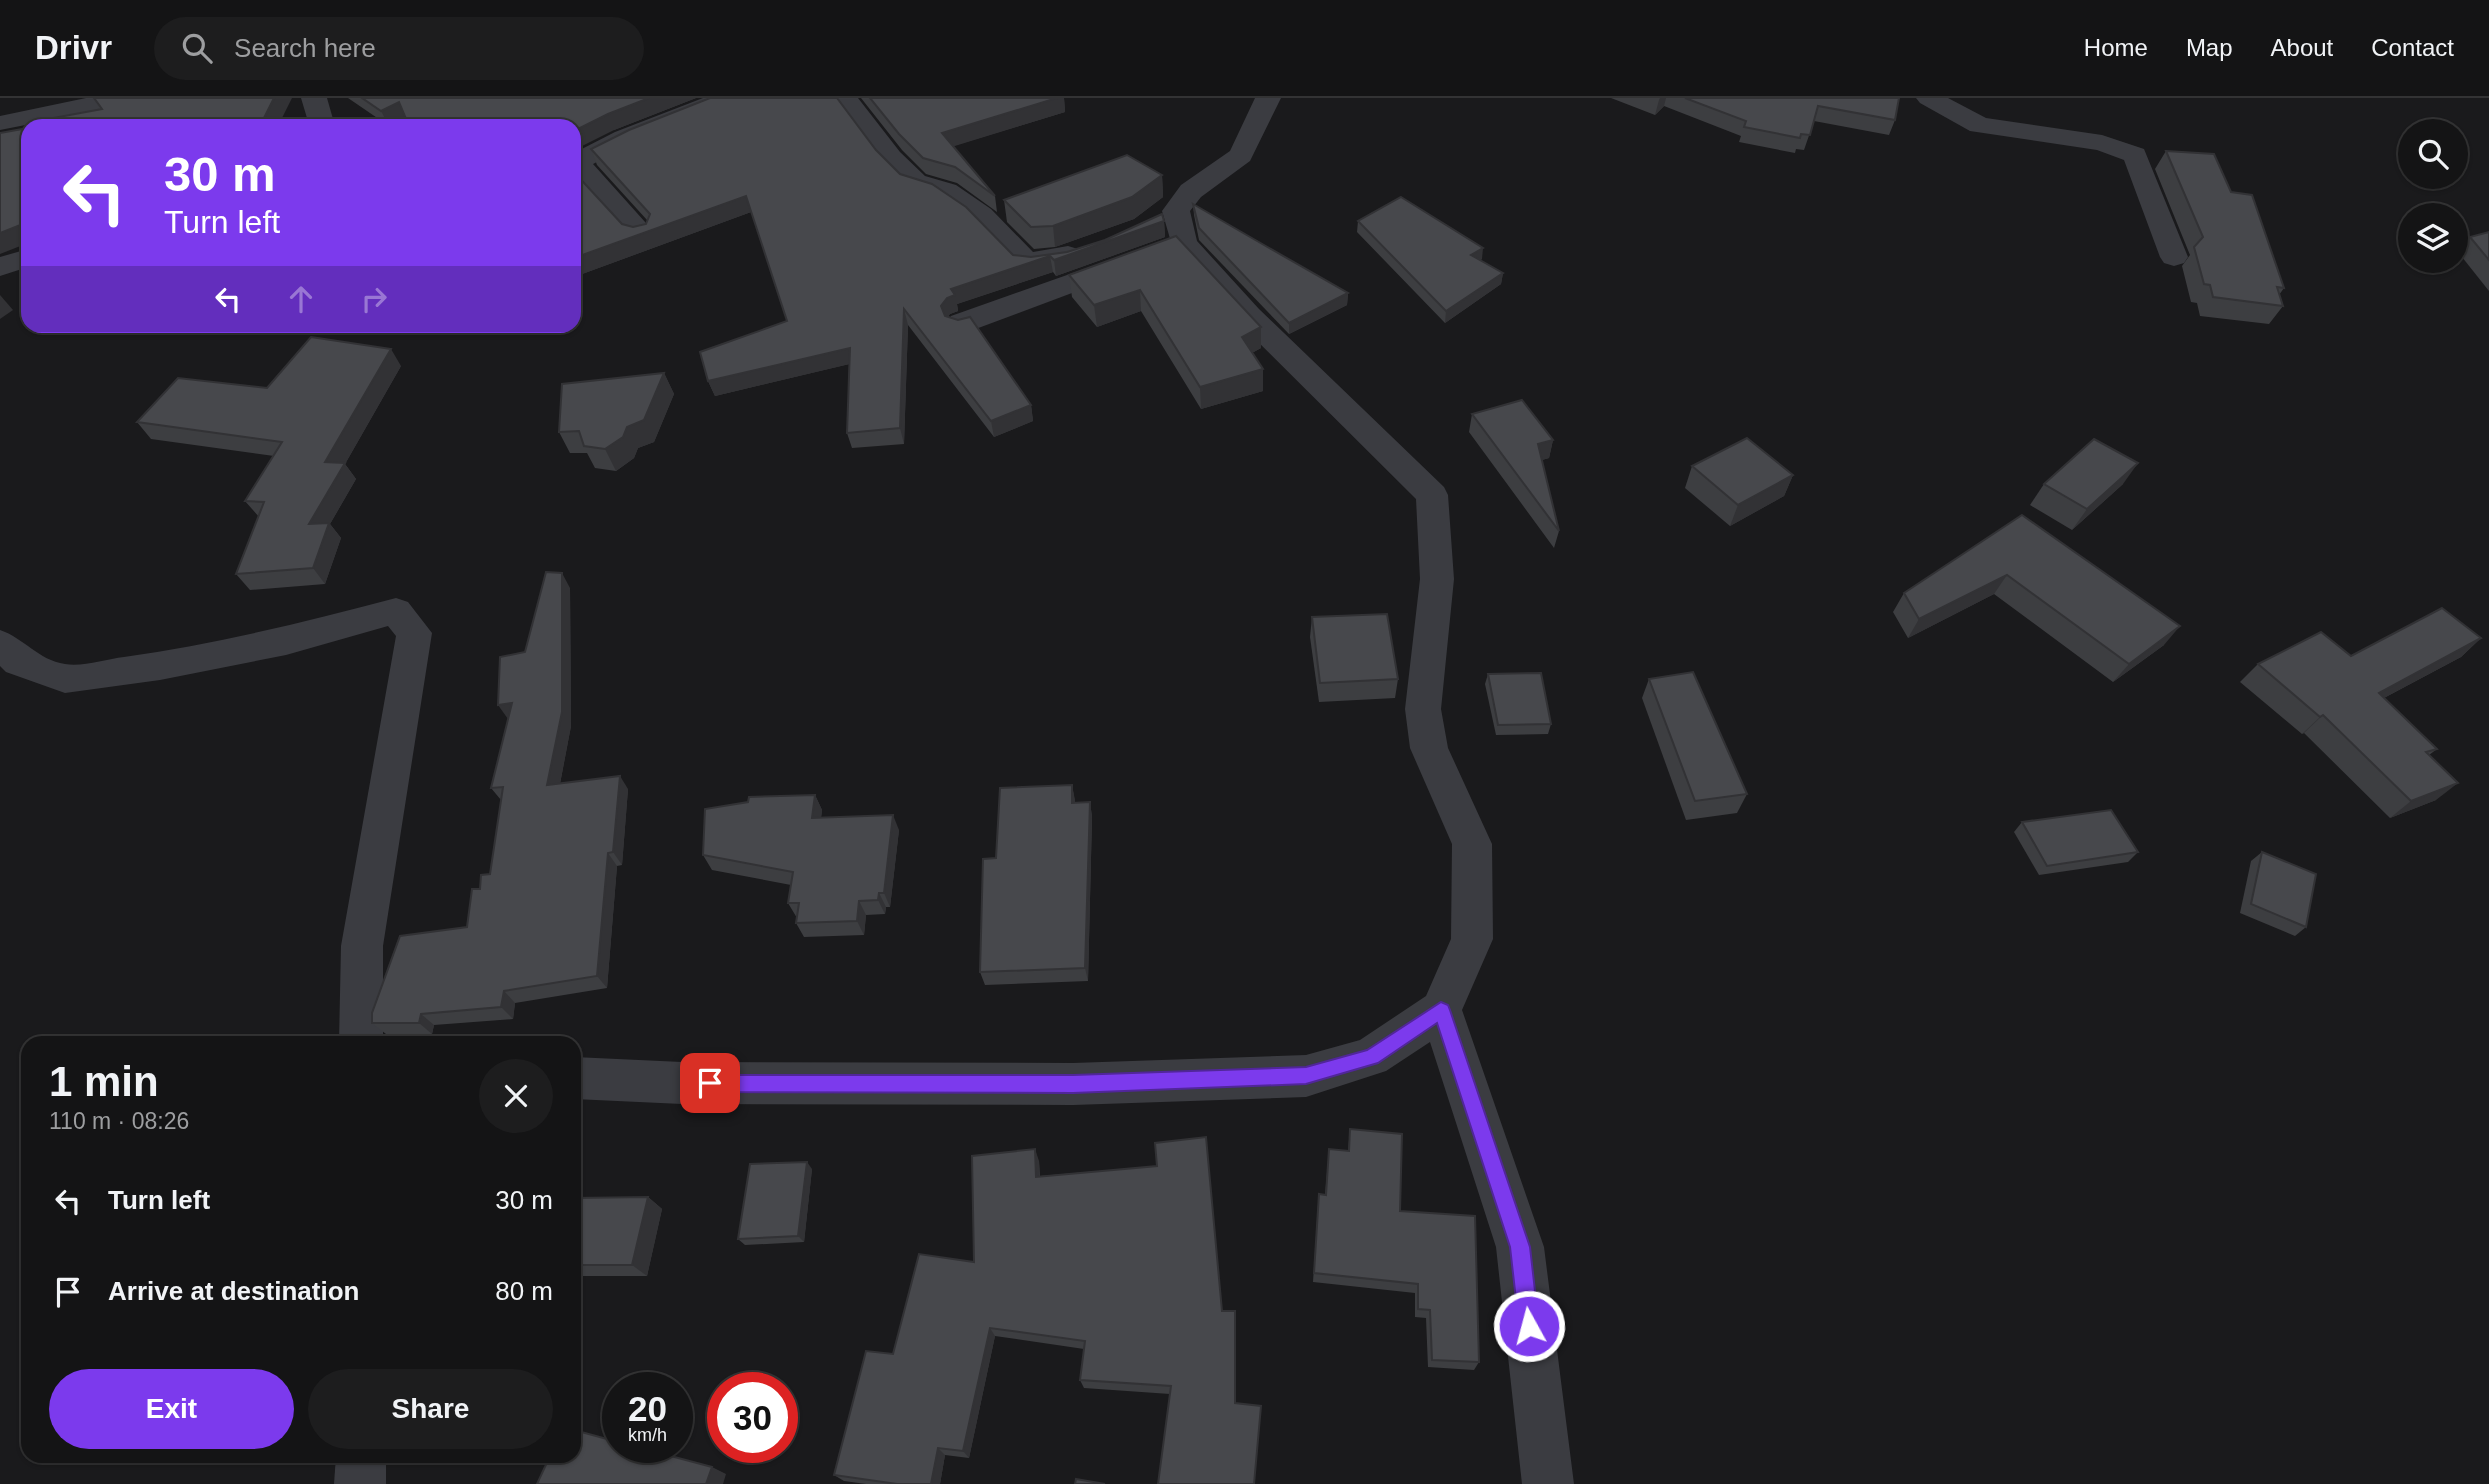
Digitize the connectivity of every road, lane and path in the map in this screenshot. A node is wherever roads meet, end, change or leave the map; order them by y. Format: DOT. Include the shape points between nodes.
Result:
graph roads {
  1 [pos="122,98"];
  2 [pos="314,98"];
  3 [pos="726,98"];
  4 [pos="845,98"];
  5 [pos="1268,98"];
  6 [pos="1929,98"];
  7 [pos="21,119"];
  8 [pos="23,119"];
  9 [pos="320,119"];
  10 [pos="4,123"];
  11 [pos="581,160"];
  12 [pos="581,169"];
  13 [pos="639,232"];
  14 [pos="1159,243"];
  15 [pos="1097,245"];
  16 [pos="2174,257"];
  17 [pos="21,260"];
  18 [pos="0,267"];
  19 [pos="962,323"];
  20 [pos="0,644"];
  21 [pos="1441,1010"];
  22 [pos="362,1036"];
  23 [pos="581,1078"];
  24 [pos="361,1463"];
  25 [pos="360,1484"];
  26 [pos="1548,1484"];
  1 -- 8 [label="street"];
  2 -- 9 [label="street"];
  3 -- 11 [label="street"];
  4 -- 15 [label="street" via="915,182 946,191 981,215 1026,262 1060,258"];
  5 -- 14 [label="street" via="1241,155 1191,191"];
  6 -- 16 [label="street" via="1979,125 2102,143 2135,155"];
  7 -- 10 [label="street"];
  12 -- 13 [label="street"];
  14 -- 19 [label="street"];
  14 -- 21 [label="street" via="1249,316 1432,495 1437,579 1423,709 1429,748 1472,844 1472,939"];
  17 -- 18 [label="street"];
  20 -- 22 [label="street" via="19,662 65,679 273,644 396,611 414,633 362,946"];
  21 -- 23 [label="street" via="1371,1057 1306,1076 1073,1084 682,1083"];
  21 -- 26 [label="street" via="1520,1247"];
  24 -- 25 [label="street"];
}
